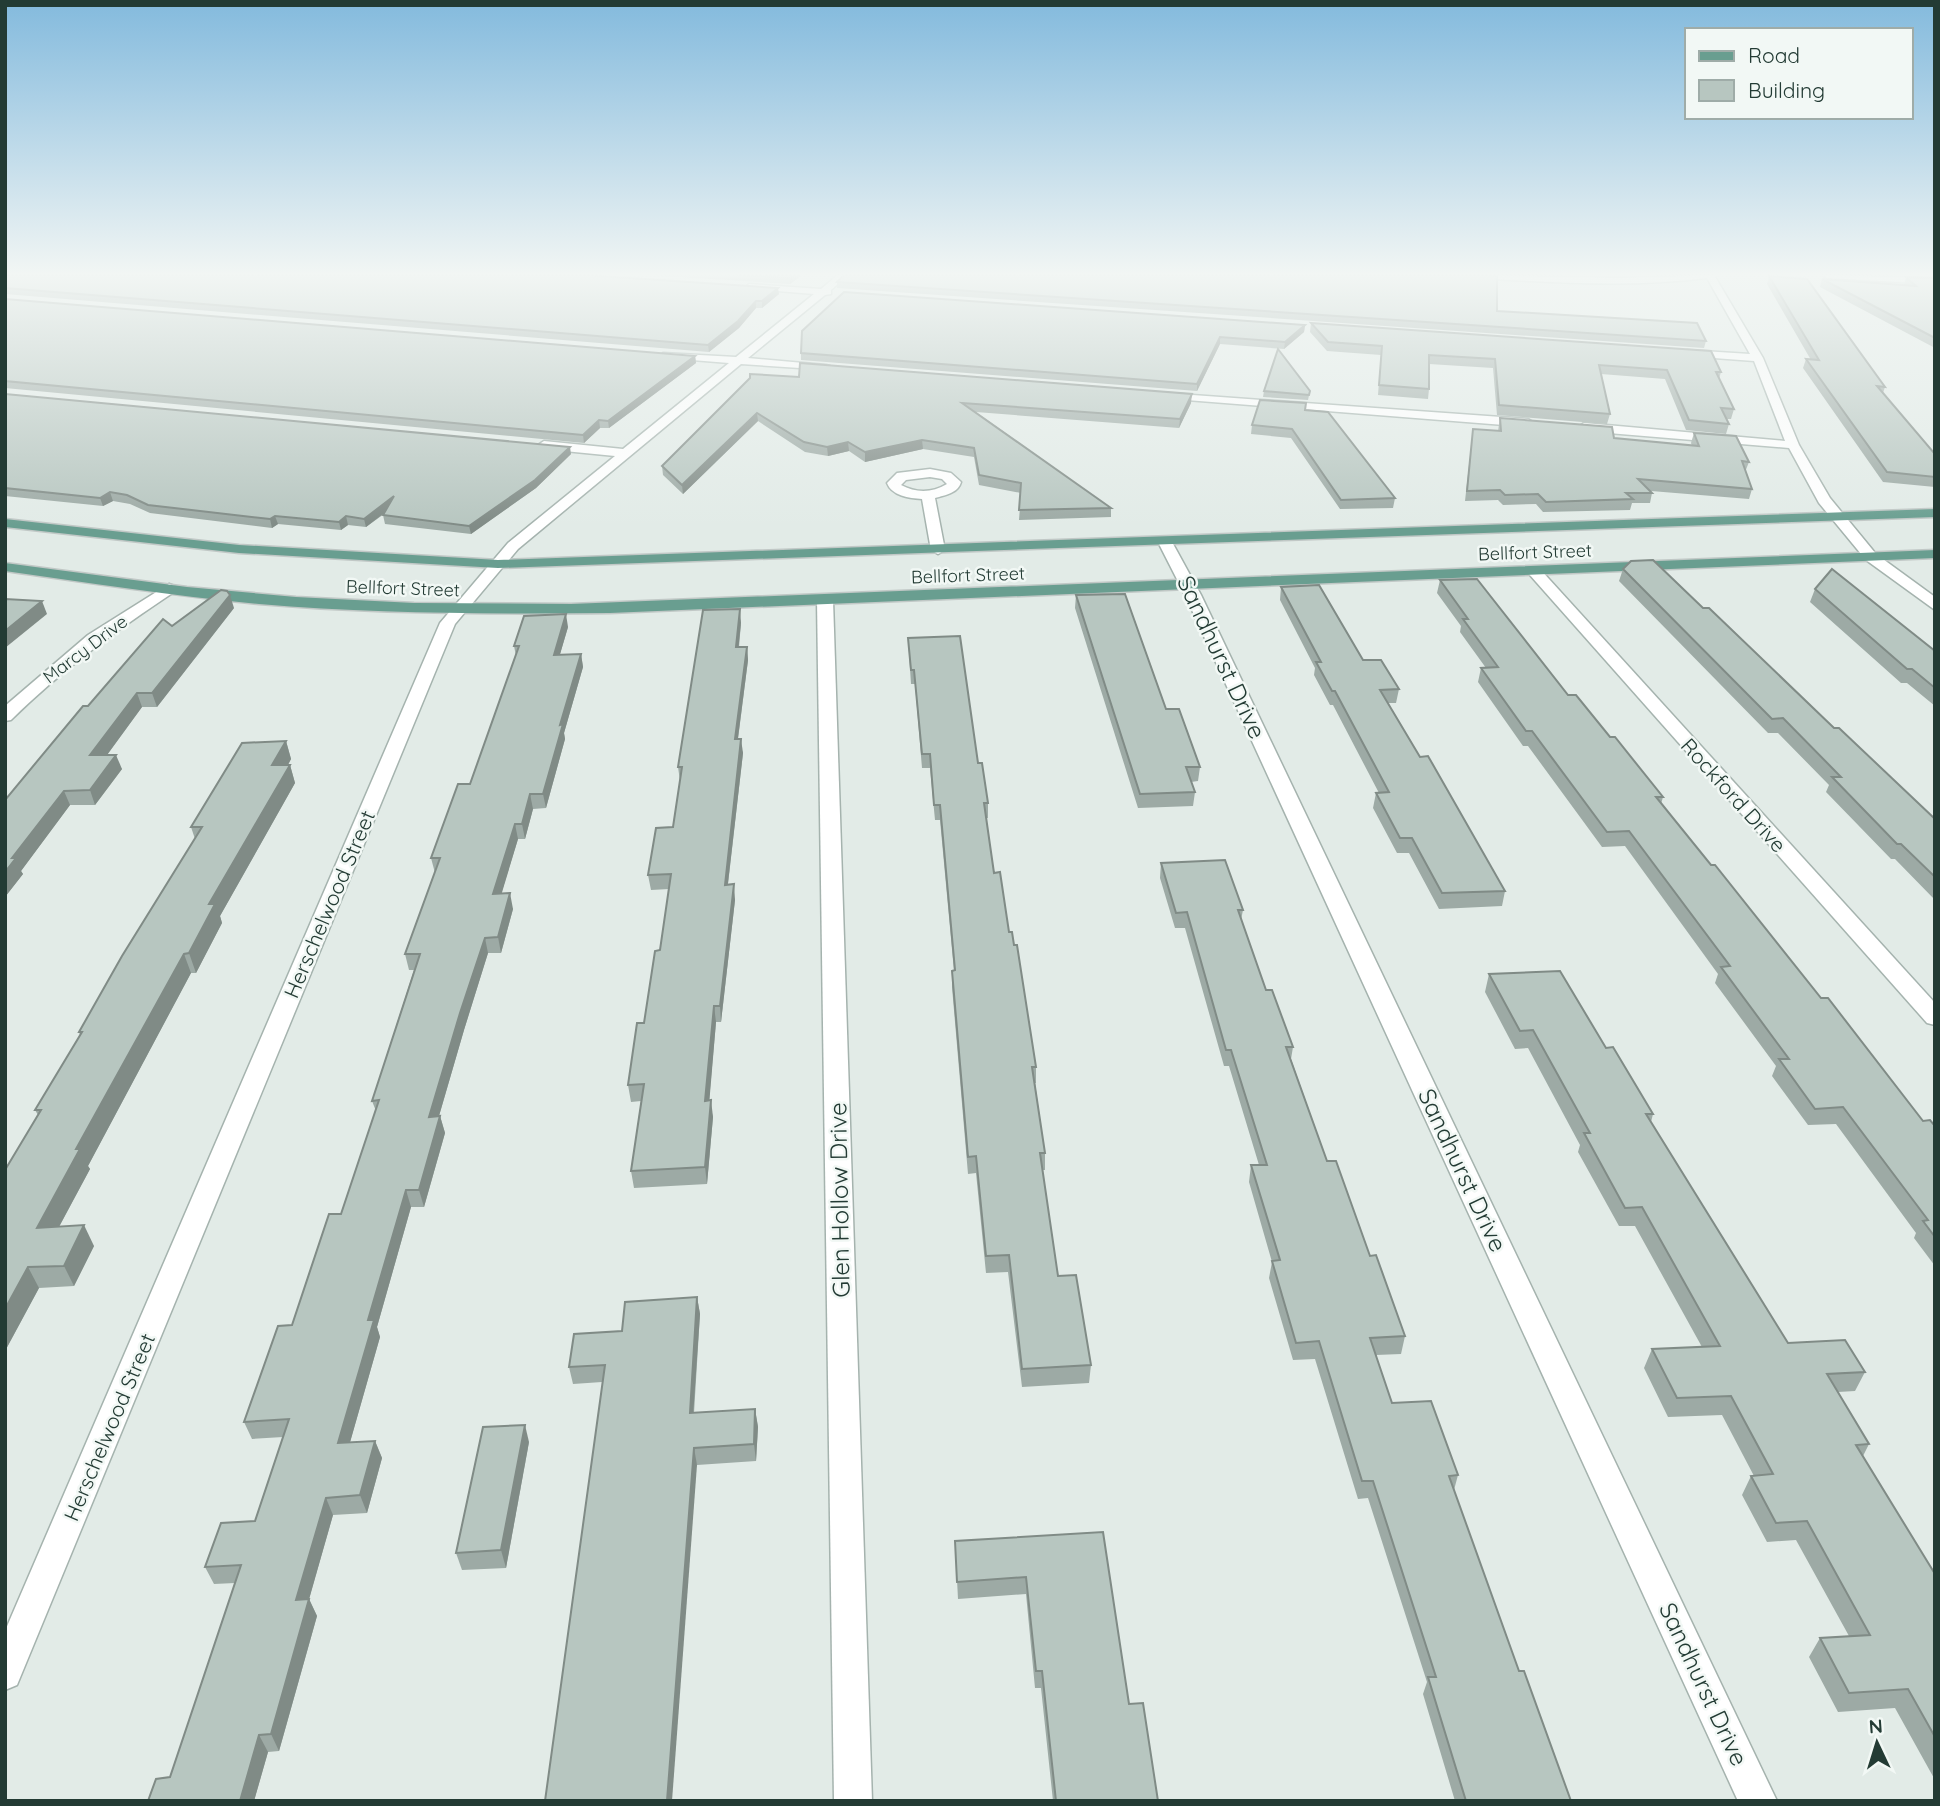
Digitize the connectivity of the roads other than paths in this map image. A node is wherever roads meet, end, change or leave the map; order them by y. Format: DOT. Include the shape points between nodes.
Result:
graph roads {
  1 [pos="729,359"];
  2 [pos="1759,359"];
  3 [pos="739,360"];
  4 [pos="839,369"];
  5 [pos="1155,396"];
  6 [pos="1539,424"];
  7 [pos="1565,426"];
  8 [pos="524,444"];
  9 [pos="1793,445"];
  10 [pos="626,453"];
  11 [pos="929,495"];
  12 [pos="1935,513"];
  13 [pos="1836,517"];
  14 [pos="5,523"];
  15 [pos="1165,541"];
  16 [pos="938,550"];
  17 [pos="1935,554"];
  18 [pos="1871,557"];
  19 [pos="498,564"];
  20 [pos="5,566"];
  21 [pos="1534,571"];
  22 [pos="1189,585"];
  23 [pos="169,589"];
  24 [pos="825,600"];
  25 [pos="1935,605"];
  26 [pos="456,610"];
  27 [pos="5,716"];
  28 [pos="1935,1018"];
  29 [pos="5,1673"];
  30 [pos="853,1801"];
  31 [pos="1758,1801"];
  1 -- 3 [label="street"];
  2 -- 9 [label="street"];
  3 -- 4 [label="street"];
  3 -- 10 [label="street, Herschelwood Street"];
  5 -- 6 [label="street"];
  7 -- 9 [label="street"];
  8 -- 10 [label="street"];
  9 -- 13 [label="street"];
  10 -- 19 [label="street, Herschelwood Street" via="513,546"];
  11 -- 16 [label="street"];
  12 -- 13 [label="main road, Bellfort Street"];
  13 -- 15 [label="main road, Bellfort Street"];
  13 -- 18 [label="street"];
  14 -- 19 [label="main road, Bellfort Street" via="239,549"];
  15 -- 16 [label="main road, Bellfort Street"];
  15 -- 22 [label="street, Sandhurst Drive"];
  16 -- 19 [label="main road, Bellfort Street"];
  17 -- 18 [label="main road, Bellfort Street"];
  18 -- 21 [label="main road, Bellfort Street"];
  18 -- 25 [label="street"];
  19 -- 26 [label="street, Herschelwood Street"];
  20 -- 23 [label="main road, Bellfort Street"];
  21 -- 22 [label="main road, Bellfort Street"];
  21 -- 28 [label="street, Rockford Drive"];
  22 -- 24 [label="main road, Bellfort Street"];
  22 -- 31 [label="street, Sandhurst Drive"];
  23 -- 26 [label="main road, Bellfort Street" via="294,602"];
  23 -- 27 [label="street, Marcy Drive" via="94,638"];
  24 -- 26 [label="main road, Bellfort Street"];
  24 -- 30 [label="street, Glen Hollow Drive"];
  26 -- 29 [label="street, Herschelwood Street"];
}
